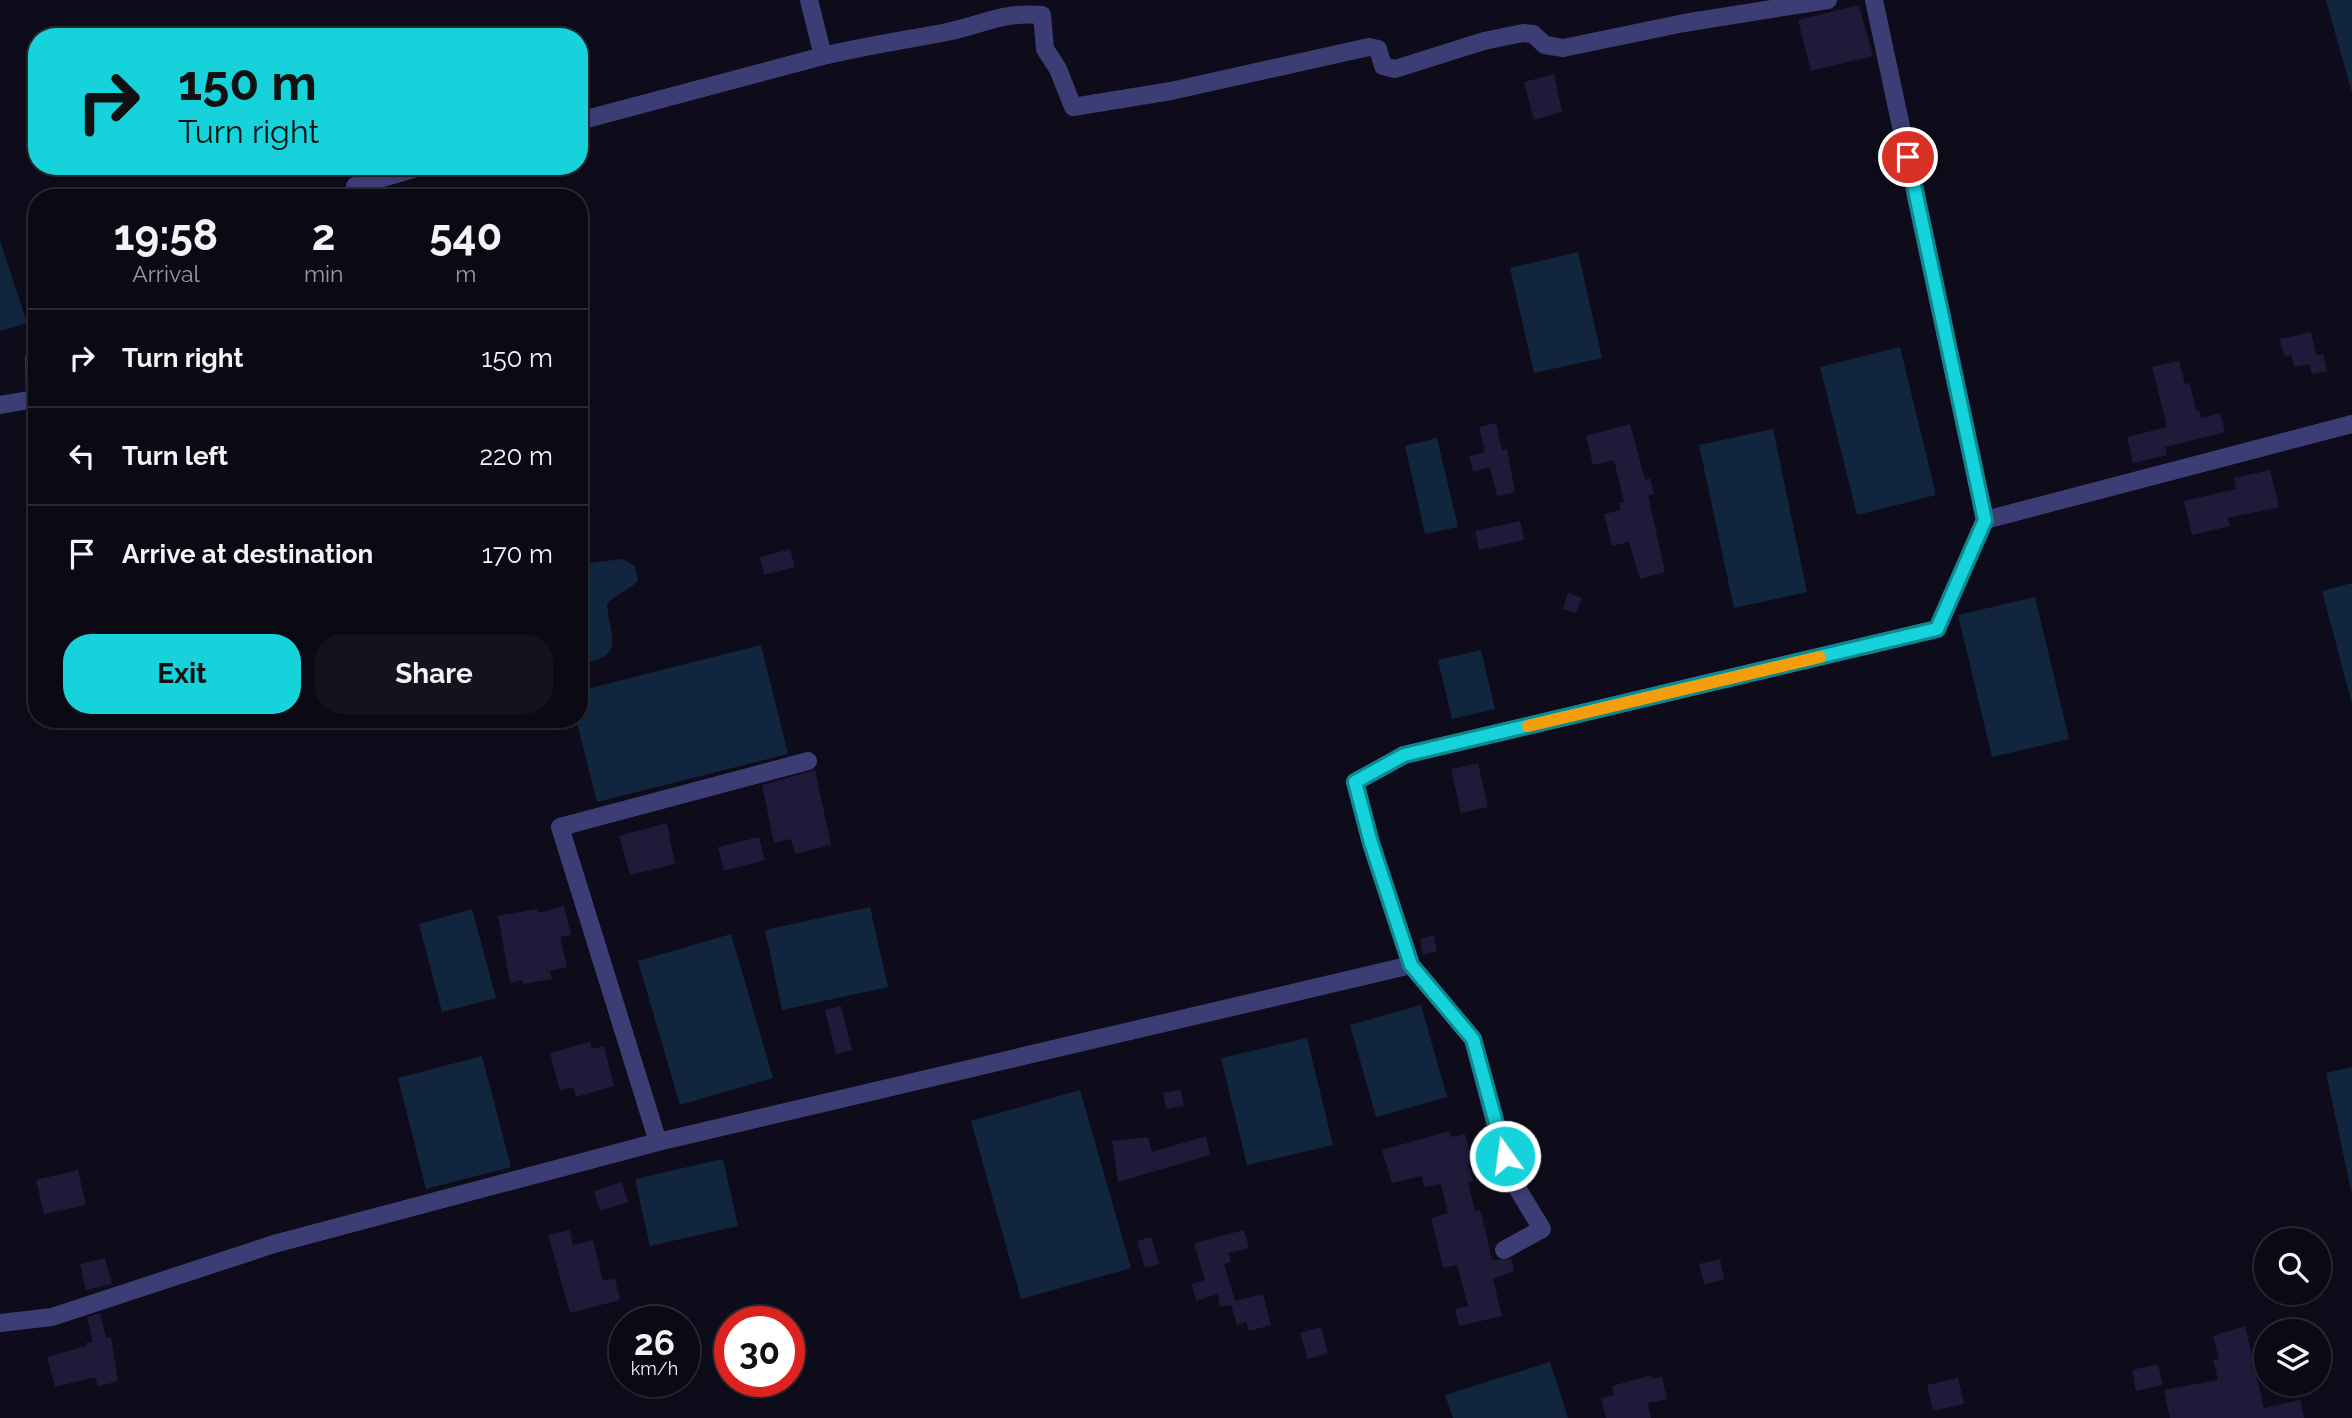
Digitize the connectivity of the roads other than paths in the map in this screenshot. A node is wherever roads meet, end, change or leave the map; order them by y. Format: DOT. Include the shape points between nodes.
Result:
graph roads {
  1 [pos="809,0"];
  2 [pos="1828,0"];
  3 [pos="1874,0"];
  4 [pos="823,56"];
  5 [pos="588,119"];
  6 [pos="392,175"];
  7 [pos="355,189"];
  8 [pos="28,400"];
  9 [pos="0,405"];
  10 [pos="2352,424"];
  11 [pos="1985,520"];
  12 [pos="808,761"];
  13 [pos="1411,965"];
  14 [pos="658,1142"];
  15 [pos="1504,1250"];
  16 [pos="0,1322"];
  1 -- 4 [label="street"];
  2 -- 4 [label="street" via="1563,48 1545,45 1533,34 1523,33 1395,69 1383,65 1378,49 1369,47 1073,107 1045,48 1042,15 994,17 949,31"];
  3 -- 11 [label="street"];
  4 -- 5 [label="street"];
  6 -- 7 [label="street"];
  8 -- 9 [label="street"];
  10 -- 11 [label="street"];
  11 -- 13 [label="street" via="1937,629 1404,755 1355,782"];
  12 -- 14 [label="street" via="560,827"];
  13 -- 14 [label="street"];
  13 -- 15 [label="street" via="1473,1039 1508,1173 1542,1230"];
  14 -- 16 [label="street" via="274,1244 52,1317"];
}
